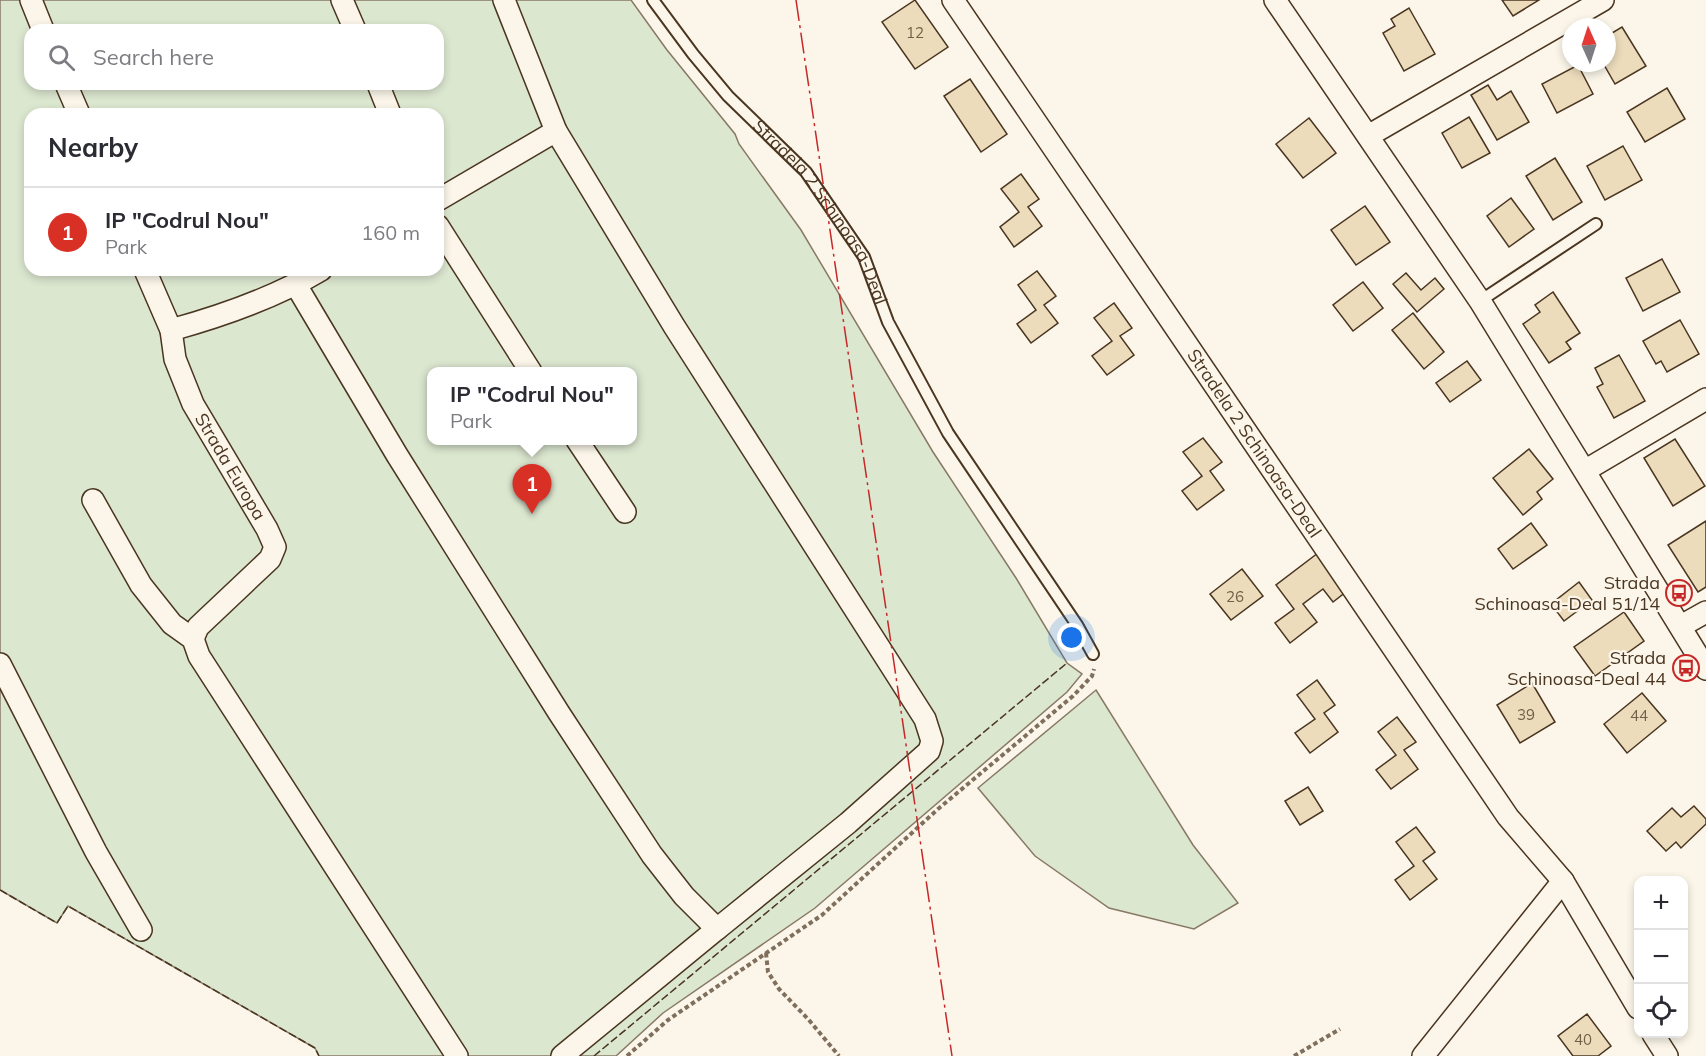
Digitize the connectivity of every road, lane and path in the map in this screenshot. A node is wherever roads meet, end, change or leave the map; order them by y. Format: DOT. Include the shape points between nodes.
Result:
graph roads {
  1 [pos="31,0"];
  2 [pos="342,0"];
  3 [pos="504,0"];
  4 [pos="653,0"];
  5 [pos="953,0"];
  6 [pos="1275,0"];
  7 [pos="1603,0"];
  8 [pos="41,24"];
  9 [pos="352,24"];
  10 [pos="69,90"];
  11 [pos="380,90"];
  12 [pos="76,108"];
  13 [pos="388,108"];
  14 [pos="556,131"];
  15 [pos="1368,136"];
  16 [pos="444,196"];
  17 [pos="1596,224"];
  18 [pos="444,235"];
  19 [pos="148,276"];
  20 [pos="311,276"];
  21 [pos="296,285"];
  22 [pos="1480,301"];
  23 [pos="171,330"];
  24 [pos="528,367"];
  25 [pos="1706,399"];
  26 [pos="580,445"];
  27 [pos="1586,470"];
  28 [pos="93,500"];
  29 [pos="625,512"];
  30 [pos="1706,612"];
  31 [pos="1681,626"];
  32 [pos="193,639"];
  33 [pos="1093,654"];
  34 [pos="0,664"];
  35 [pos="1706,669"];
  36 [pos="4,687"];
  37 [pos="1563,881"];
  38 [pos="717,929"];
  39 [pos="141,930"];
  40 [pos="766,953"];
  41 [pos="1634,1001"];
  42 [pos="1340,1029"];
  43 [pos="1656,1038"];
  44 [pos="457,1056"];
  45 [pos="562,1056"];
  46 [pos="627,1056"];
  47 [pos="839,1056"];
  48 [pos="1294,1056"];
  49 [pos="1423,1056"];
  50 [pos="1667,1056"];
  1 -- 8 [label="street"];
  2 -- 9 [label="street"];
  3 -- 14 [label="street"];
  4 -- 33 [label="lane, Stradela 2 Schinoasa-Deal" via="728,96 806,172 864,257 888,321 948,433"];
  5 -- 37 [label="street, Stradela 2 Schinoasa-Deal" via="1508,817"];
  6 -- 15 [label="street"];
  7 -- 15 [label="street"];
  10 -- 12 [label="street"];
  11 -- 13 [label="street"];
  14 -- 16 [label="street"];
  14 -- 38 [label="street" via="674,326 931,730 929,751 848,823"];
  15 -- 22 [label="street"];
  17 -- 22 [label="lane"];
  18 -- 24 [label="street"];
  19 -- 23 [label="street, Strada Europa"];
  20 -- 21 [label="street"];
  21 -- 23 [label="street"];
  21 -- 38 [label="street" via="398,455 652,855 684,896"];
  22 -- 27 [label="street"];
  23 -- 32 [label="street, Strada Europa" via="175,359 192,404 275,547 270,559 198,627"];
  25 -- 27 [label="street"];
  26 -- 29 [label="street"];
  27 -- 31 [label="street"];
  28 -- 32 [label="street" via="141,585 172,624"];
  30 -- 31 [label="street"];
  31 -- 35 [label="street"];
  32 -- 44 [label="street" via="200,656"];
  33 -- 40 [label="path" via="1096,664 1092,676 1073,696 938,809 822,915"];
  34 -- 36 [label="street"];
  36 -- 39 [label="street"];
  37 -- 41 [label="street, Stradela 2 Schinoasa-Deal"];
  37 -- 49 [label="street"];
  38 -- 45 [label="street"];
  40 -- 46 [label="path" via="668,1020"];
  40 -- 47 [label="path" via="768,972 779,989"];
  42 -- 48 [label="path"];
  43 -- 50 [label="street"];
}
